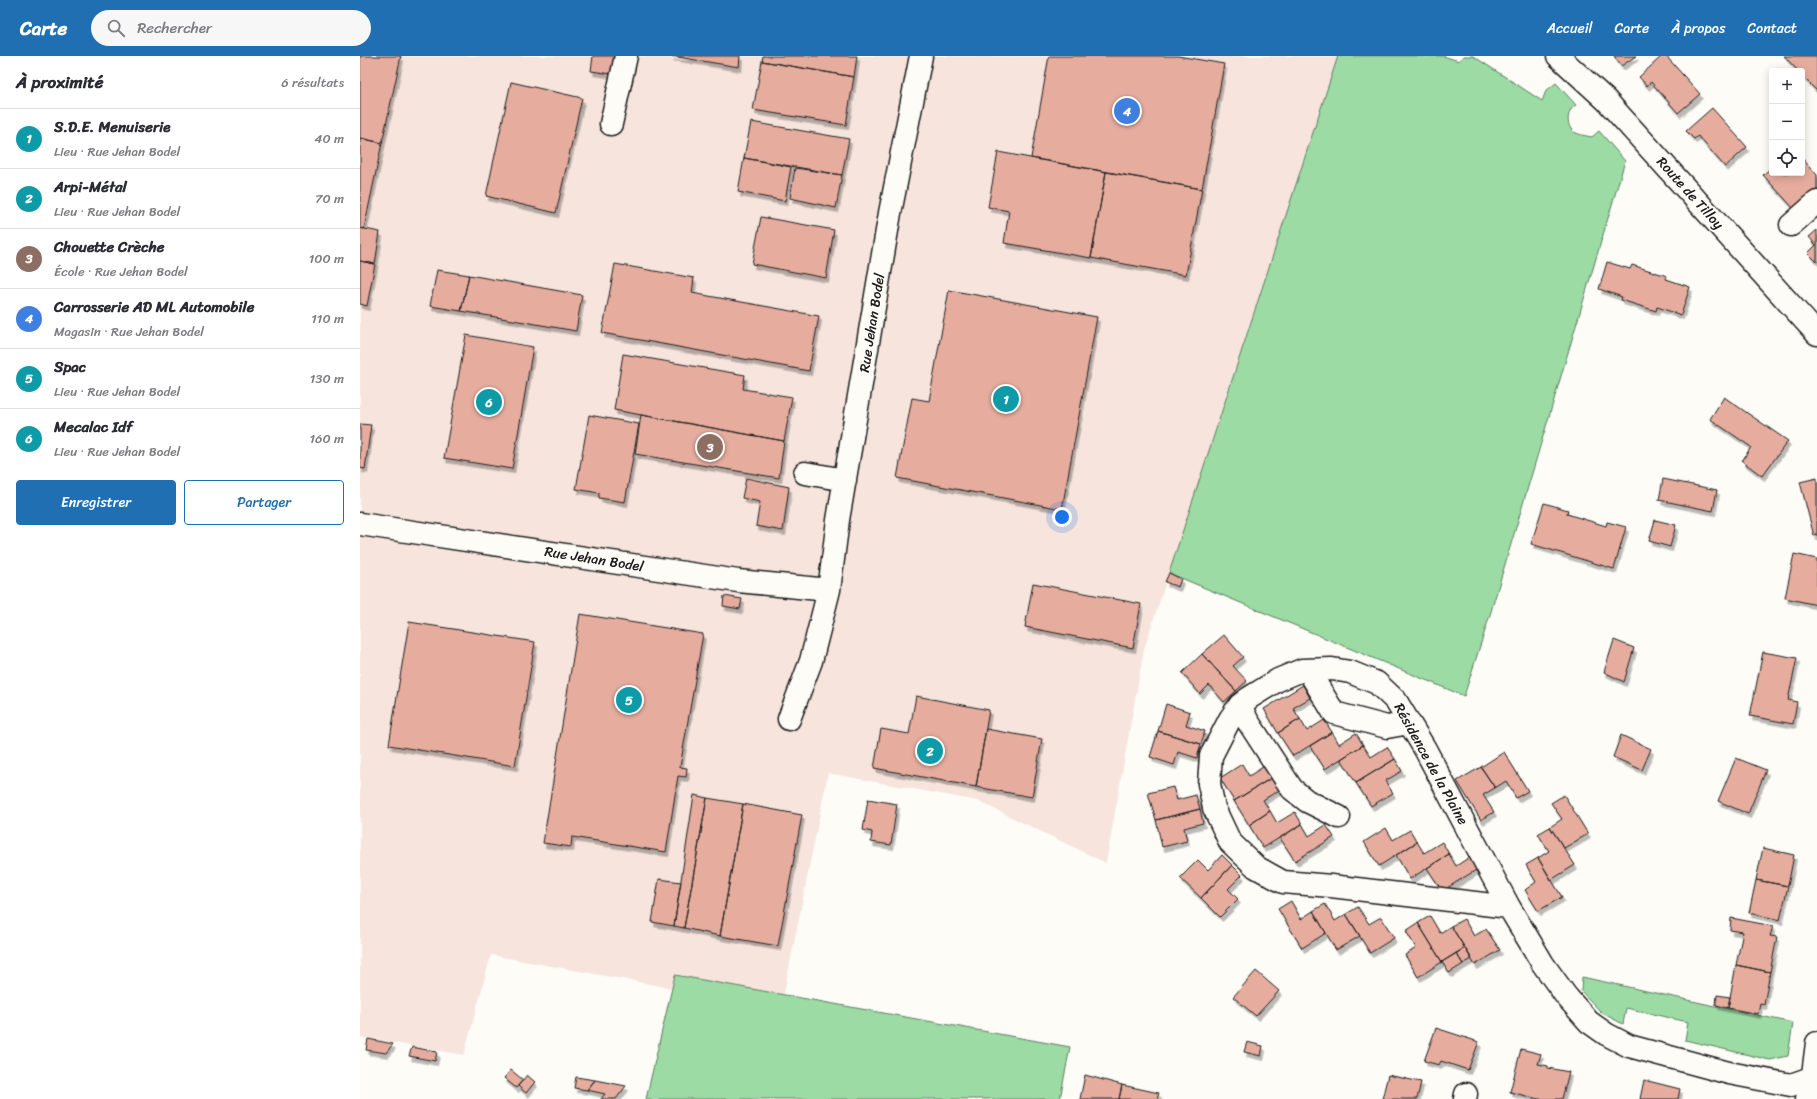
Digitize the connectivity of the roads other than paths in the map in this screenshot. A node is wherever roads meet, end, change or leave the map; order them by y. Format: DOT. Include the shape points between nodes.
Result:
graph roads {
  1 [pos="626,56"];
  2 [pos="921,56"];
  3 [pos="1558,56"];
  4 [pos="611,124"];
  5 [pos="1817,202"];
  6 [pos="1791,224"];
  7 [pos="1817,334"];
  8 [pos="805,473"];
  9 [pos="845,480"];
  10 [pos="360,524"];
  11 [pos="829,590"];
  12 [pos="1308,670"];
  13 [pos="1240,705"];
  14 [pos="789,718"];
  15 [pos="1409,723"];
  16 [pos="1338,817"];
  17 [pos="1509,907"];
  18 [pos="1817,1043"];
  19 [pos="1810,1092"];
  1 -- 4 [label="street"];
  2 -- 9 [label="street, Rue Jehan Bodel" via="890,213"];
  3 -- 7 [label="street, Route de Tilloy" via="1606,100"];
  5 -- 6 [label="street"];
  8 -- 9 [label="street"];
  9 -- 11 [label="street, Rue Jehan Bodel"];
  10 -- 11 [label="street, Rue Jehan Bodel" via="738,581"];
  11 -- 14 [label="street, Rue Jehan Bodel" via="811,661"];
  12 -- 13 [label="street, Résidence de la Plaine" via="1278,680"];
  12 -- 15 [label="street, Résidence de la Plaine" via="1332,669 1350,672 1377,683 1396,701"];
  12 -- 15 [label="street" via="1334,713 1387,726"];
  13 -- 16 [label="street" via="1292,789 1307,801"];
  13 -- 17 [label="street, Résidence de la Plaine" via="1211,756 1209,784 1214,808 1230,842 1256,867 1283,882"];
  15 -- 17 [label="street, Résidence de la Plaine"];
  17 -- 19 [label="street" via="1566,996 1589,1022 1606,1034 1629,1046 1729,1073 1791,1085"];
  18 -- 19 [label="street"];
}
